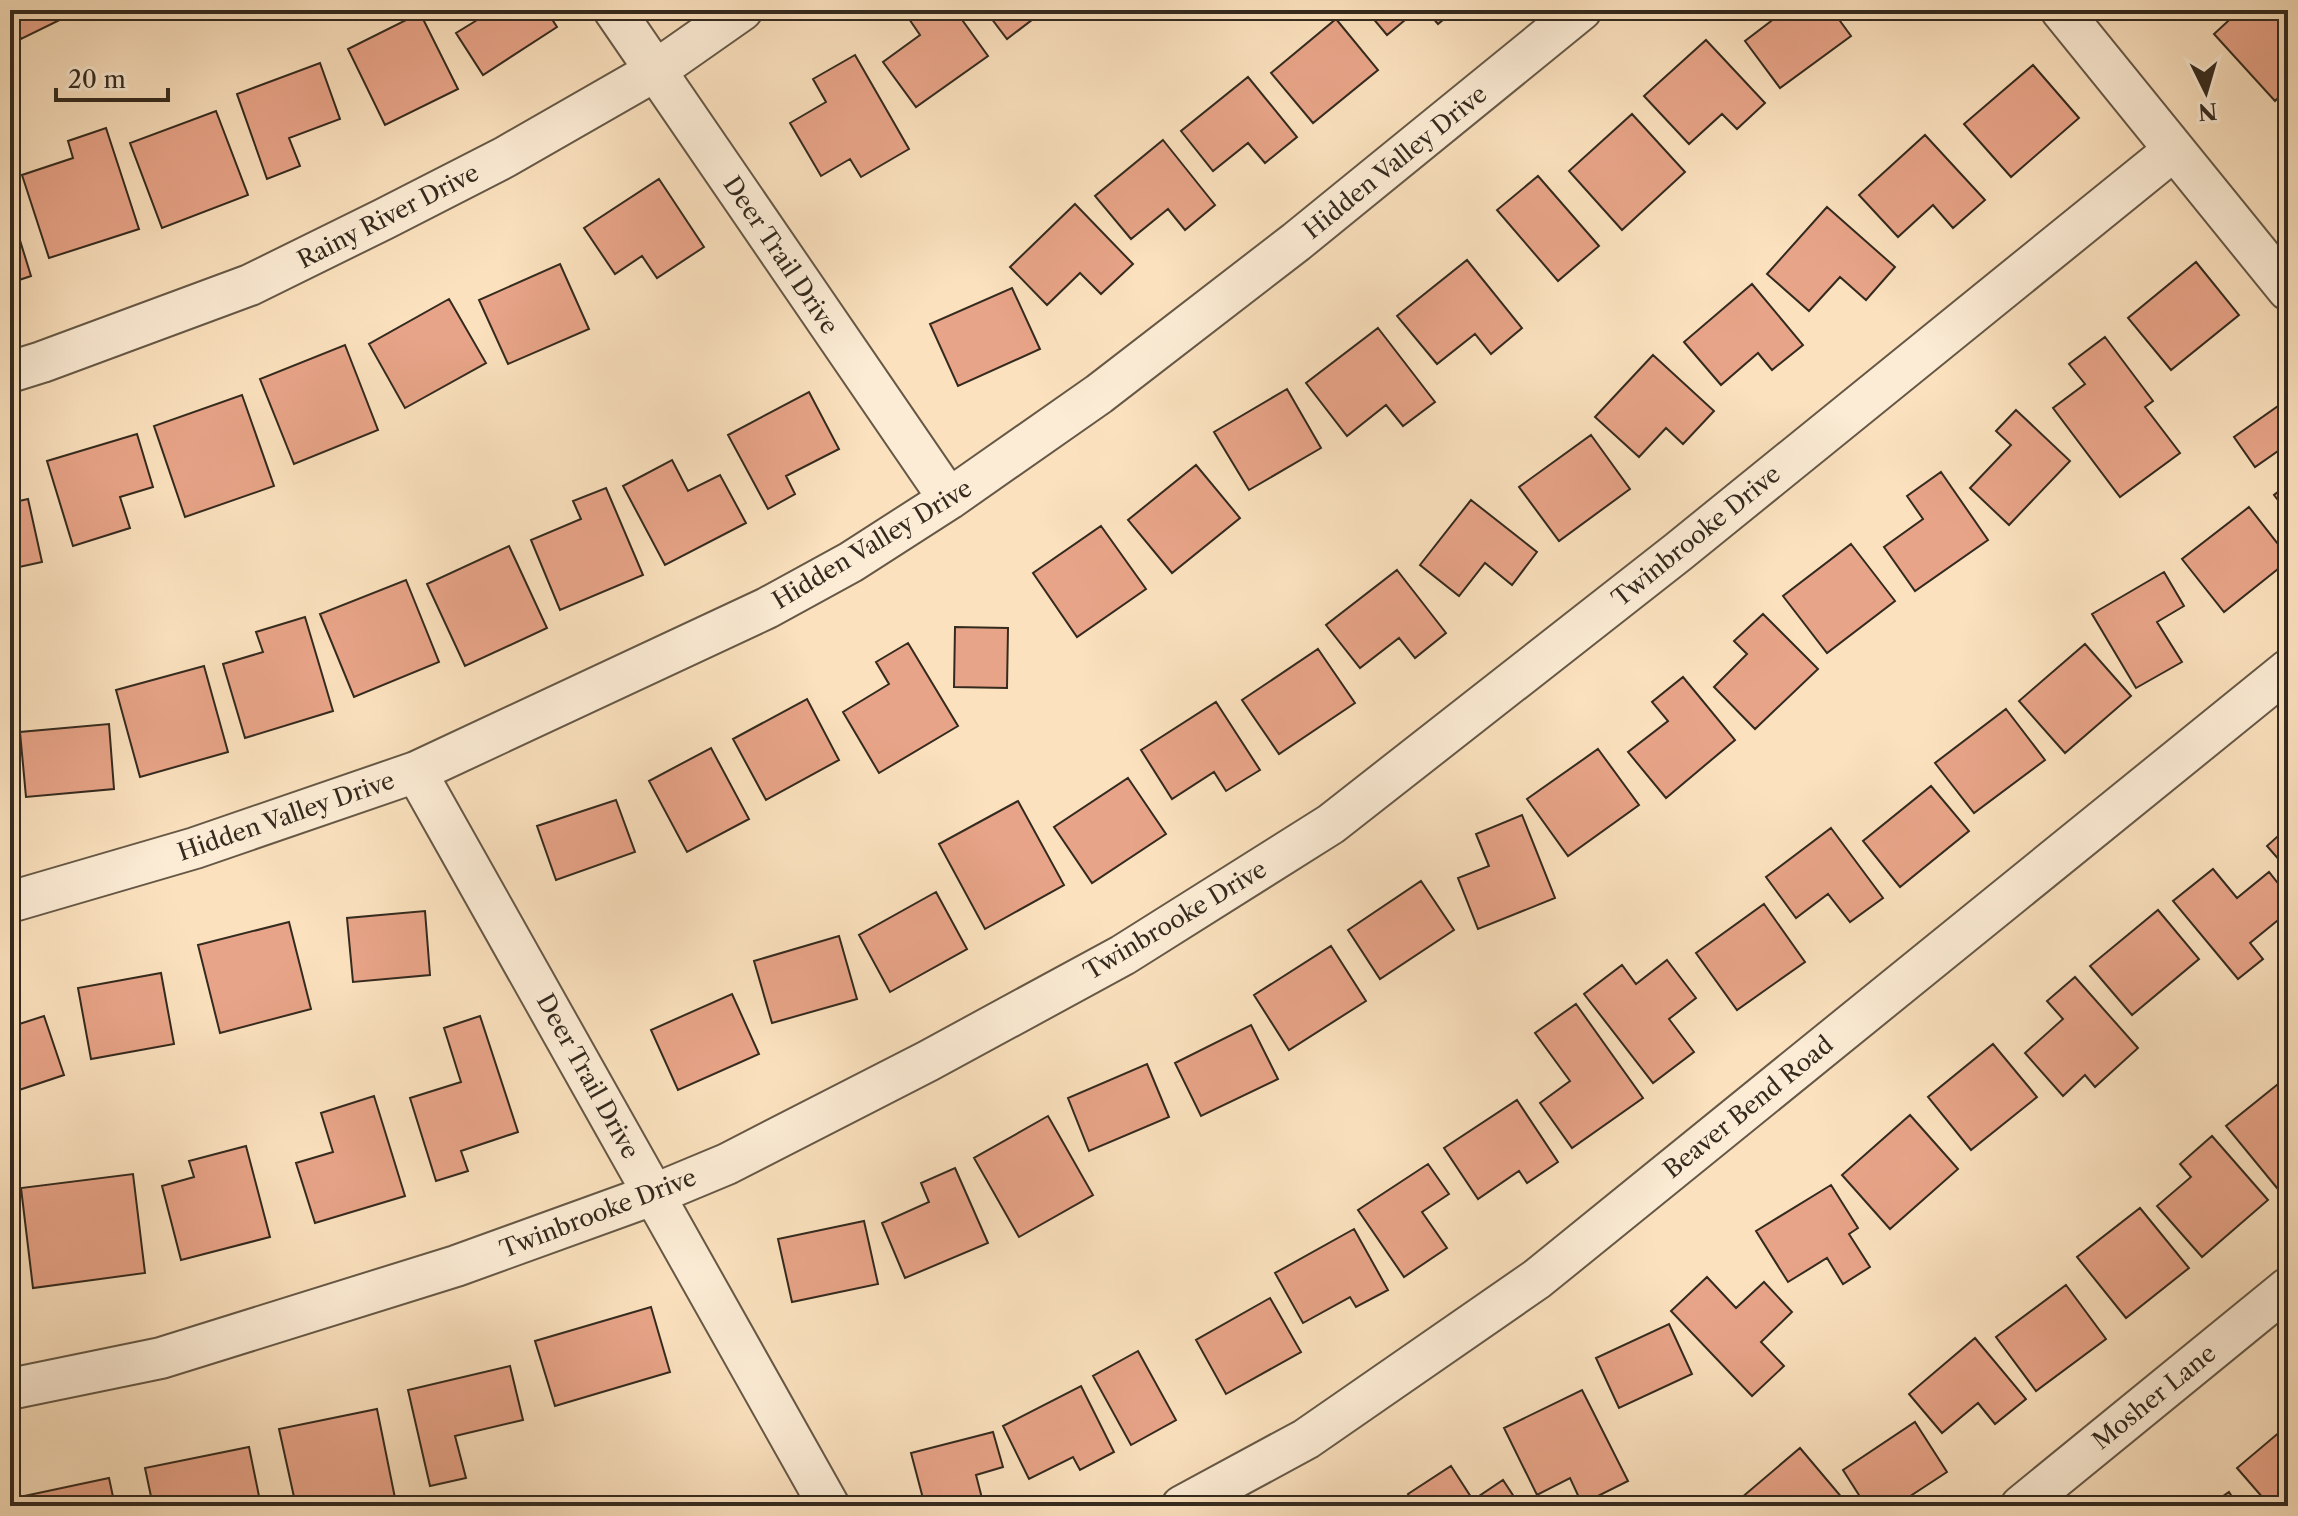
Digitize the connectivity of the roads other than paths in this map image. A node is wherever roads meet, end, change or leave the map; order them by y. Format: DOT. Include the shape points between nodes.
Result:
graph roads {
  1 [pos="614,10"];
  2 [pos="742,10"];
  3 [pos="1581,10"];
  4 [pos="2061,10"];
  5 [pos="655,71"];
  6 [pos="2174,150"];
  7 [pos="2288,290"];
  8 [pos="10,372"];
  9 [pos="949,499"];
  10 [pos="2288,670"];
  11 [pos="416,772"];
  12 [pos="10,902"];
  13 [pos="655,1194"];
  14 [pos="2288,1288"];
  15 [pos="10,1389"];
  16 [pos="829,1506"];
  17 [pos="1182,1506"];
  18 [pos="2021,1506"];
  1 -- 5 [label="street, Deer Trail Drive"];
  2 -- 5 [label="street, Rainy River Drive"];
  3 -- 9 [label="street, Hidden Valley Drive" via="1296,242 1099,394"];
  4 -- 6 [label="street"];
  5 -- 8 [label="street, Rainy River Drive" via="505,157 250,285"];
  5 -- 9 [label="street, Deer Trail Drive"];
  6 -- 7 [label="street"];
  6 -- 13 [label="street, Twinbrooke Drive" via="1678,552 1331,824 1123,955 741,1157"];
  9 -- 11 [label="street, Hidden Valley Drive" via="767,608"];
  10 -- 17 [label="street, Beaver Bend Road" via="1537,1279 1306,1439"];
  11 -- 12 [label="street, Hidden Valley Drive" via="195,848"];
  11 -- 13 [label="street, Deer Trail Drive"];
  13 -- 15 [label="street, Twinbrooke Drive" via="456,1266 161,1358"];
  13 -- 16 [label="street, Deer Trail Drive"];
  14 -- 18 [label="street, Mosher Lane"];
}
